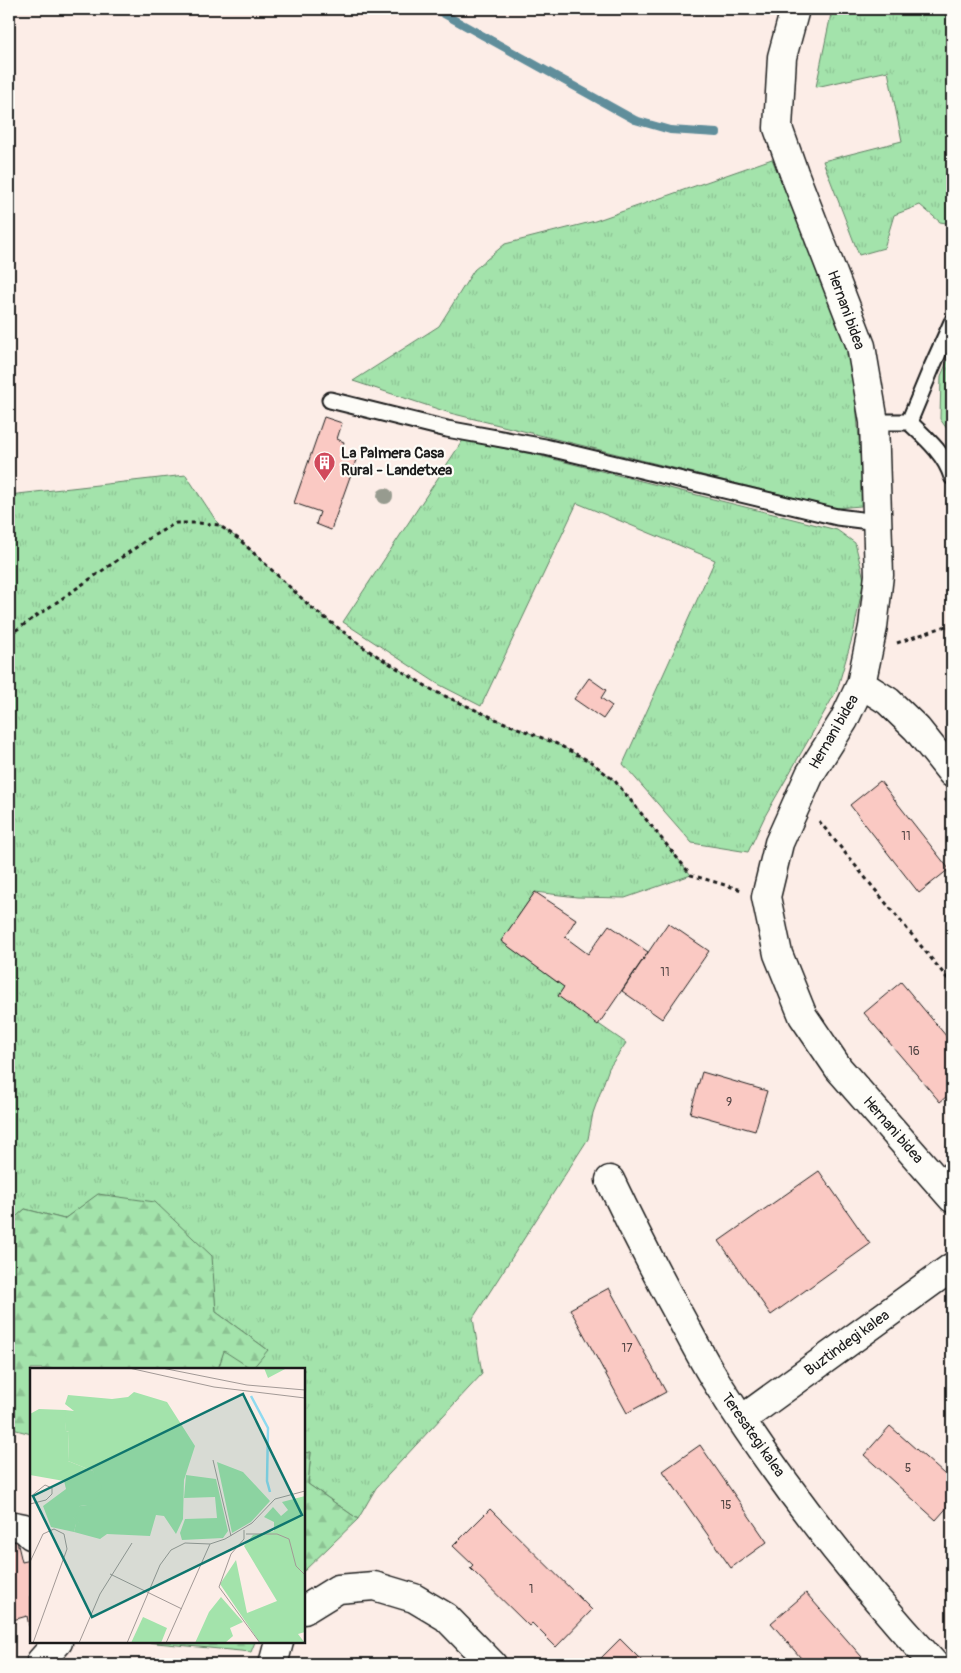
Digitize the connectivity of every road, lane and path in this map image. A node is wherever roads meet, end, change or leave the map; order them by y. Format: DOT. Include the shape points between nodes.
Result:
graph roads {
  1 [pos="795,9"];
  2 [pos="952,322"];
  3 [pos="330,400"];
  4 [pos="874,422"];
  5 [pos="909,422"];
  6 [pos="952,477"];
  7 [pos="877,522"];
  8 [pos="952,624"];
  9 [pos="9,635"];
  10 [pos="890,646"];
  11 [pos="861,684"];
  12 [pos="952,773"];
  13 [pos="817,819"];
  14 [pos="766,897"];
  15 [pos="952,984"];
  16 [pos="610,1180"];
  17 [pos="952,1198"];
  18 [pos="952,1267"];
  19 [pos="741,1420"];
  20 [pos="9,1526"];
  21 [pos="30,1534"];
  22 [pos="305,1609"];
  23 [pos="57,1643"];
  24 [pos="279,1643"];
  25 [pos="41,1664"];
  26 [pos="273,1664"];
  27 [pos="492,1664"];
  28 [pos="934,1664"];
  1 -- 4 [label="street, Hernani bidea" via="782,57 778,128 861,346"];
  2 -- 5 [label="lane"];
  3 -- 7 [label="lane" via="446,429 545,447 837,517"];
  4 -- 5 [label="lane"];
  4 -- 7 [label="street, Hernani bidea"];
  5 -- 6 [label="lane" via="936,448"];
  7 -- 11 [label="street, Hernani bidea" via="878,575 873,627"];
  8 -- 10 [label="path"];
  9 -- 14 [label="path" via="176,523 219,525 240,540 312,608 366,649 434,691 591,762 615,781 691,876"];
  11 -- 12 [label="street" via="888,701 910,722"];
  11 -- 14 [label="street, Hernani bidea" via="844,720 810,774 779,843"];
  13 -- 15 [label="path"];
  14 -- 17 [label="street, Hernani bidea" via="778,954 803,1016 839,1070"];
  16 -- 19 [label="street, Teresategi kalea" via="672,1302"];
  18 -- 19 [label="street, Buztindegi kalea"];
  19 -- 28 [label="street, Teresategi kalea" via="834,1549"];
  20 -- 21 [label="street" via="24,1528"];
  22 -- 27 [label="street" via="338,1589 374,1586 414,1598 446,1617"];
  23 -- 25 [label="street"];
  24 -- 26 [label="street"];
}
